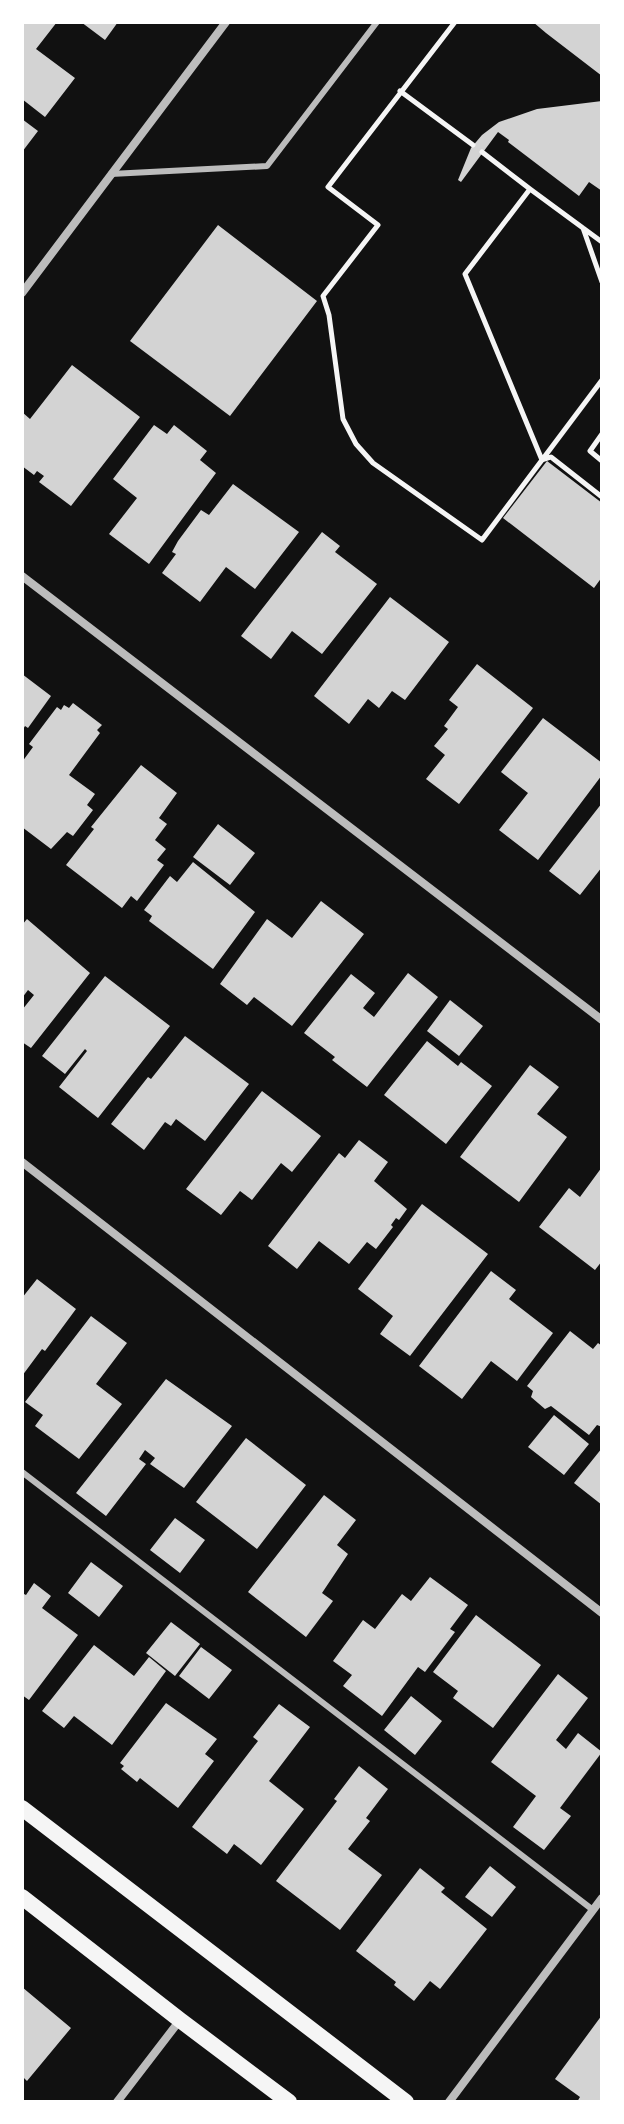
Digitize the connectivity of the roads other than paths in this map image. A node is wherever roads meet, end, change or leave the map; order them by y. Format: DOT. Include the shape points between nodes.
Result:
graph roads {
  1 [pos="226,22"];
  2 [pos="377,22"];
  3 [pos="111,174"];
  4 [pos="22,293"];
  5 [pos="22,576"];
  6 [pos="602,1020"];
  7 [pos="22,1162"];
  8 [pos="22,1472"];
  9 [pos="602,1613"];
  10 [pos="22,1808"];
  11 [pos="22,1897"];
  12 [pos="602,1898"];
  13 [pos="593,1910"];
  14 [pos="180,2020"];
  15 [pos="117,2102"];
  16 [pos="289,2102"];
  17 [pos="406,2102"];
  18 [pos="449,2102"];
  1 -- 3 [label="street"];
  2 -- 3 [label="lane" via="267,166"];
  3 -- 4 [label="street"];
  5 -- 6 [label="street"];
  7 -- 9 [label="street"];
  8 -- 13 [label="lane"];
  10 -- 17 [label="main road"];
  11 -- 14 [label="main road"];
  12 -- 13 [label="street"];
  13 -- 18 [label="street"];
  14 -- 15 [label="street"];
  14 -- 16 [label="main road"];
}
